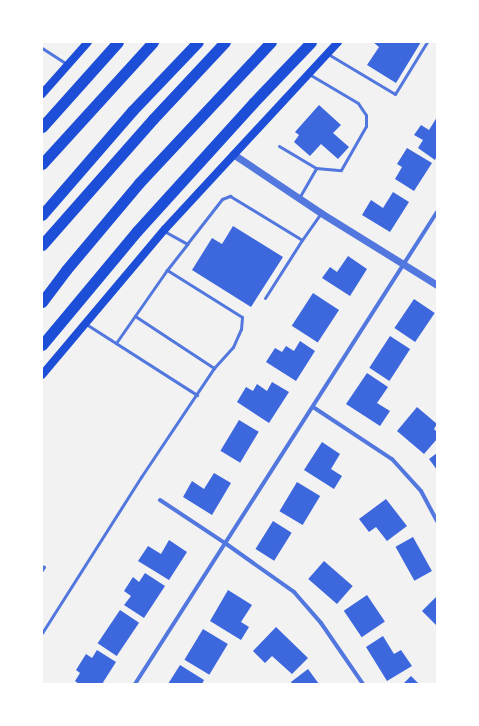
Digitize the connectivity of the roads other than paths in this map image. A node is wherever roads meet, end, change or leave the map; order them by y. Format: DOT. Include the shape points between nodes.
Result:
graph roads {
  1 [pos="88,42"];
  2 [pos="118,42"];
  3 [pos="153,42"];
  4 [pos="198,42"];
  5 [pos="225,42"];
  6 [pos="271,42"];
  7 [pos="311,42"];
  8 [pos="338,42"];
  9 [pos="427,42"];
  10 [pos="42,48"];
  11 [pos="326,53"];
  12 [pos="67,64"];
  13 [pos="308,73"];
  14 [pos="42,94"];
  15 [pos="42,127"];
  16 [pos="279,146"];
  17 [pos="233,154"];
  18 [pos="42,164"];
  19 [pos="316,168"];
  20 [pos="299,198"];
  21 [pos="437,212"];
  22 [pos="321,213"];
  23 [pos="42,215"];
  24 [pos="164,231"];
  25 [pos="302,240"];
  26 [pos="187,244"];
  27 [pos="42,245"];
  28 [pos="403,265"];
  29 [pos="66,270"];
  30 [pos="167,270"];
  31 [pos="437,285"];
  32 [pos="42,294"];
  33 [pos="265,298"];
  34 [pos="42,302"];
  35 [pos="135,316"];
  36 [pos="85,323"];
  37 [pos="116,343"];
  38 [pos="42,345"];
  39 [pos="214,368"];
  40 [pos="42,375"];
  41 [pos="197,394"];
  42 [pos="313,407"];
  43 [pos="160,500"];
  44 [pos="437,521"];
  45 [pos="225,543"];
  46 [pos="42,566"];
  47 [pos="42,570"];
  48 [pos="42,633"];
  49 [pos="135,684"];
  50 [pos="363,684"];
  1 -- 12 [label="main road"];
  2 -- 15 [label="highway"];
  3 -- 18 [label="highway"];
  4 -- 23 [label="highway" via="132,111"];
  5 -- 27 [label="highway"];
  6 -- 29 [label="highway" via="139,182"];
  7 -- 38 [label="highway" via="142,225"];
  8 -- 11 [label="main road"];
  9 -- 11 [label="lane" via="395,94"];
  10 -- 12 [label="lane"];
  11 -- 13 [label="main road"];
  12 -- 14 [label="main road"];
  13 -- 17 [label="main road"];
  13 -- 19 [label="lane" via="358,104 366,115 366,126 341,170"];
  16 -- 19 [label="lane"];
  17 -- 20 [label="street"];
  17 -- 24 [label="main road"];
  19 -- 20 [label="lane"];
  20 -- 22 [label="street"];
  21 -- 28 [label="street"];
  22 -- 25 [label="lane"];
  22 -- 28 [label="street"];
  24 -- 26 [label="lane"];
  24 -- 36 [label="main road"];
  25 -- 26 [label="lane" via="230,196 222,199"];
  25 -- 33 [label="lane"];
  26 -- 30 [label="lane"];
  28 -- 31 [label="street"];
  28 -- 42 [label="street"];
  29 -- 32 [label="highway"];
  29 -- 34 [label="highway"];
  30 -- 35 [label="lane"];
  30 -- 39 [label="lane" via="242,317 241,329 233,347"];
  35 -- 37 [label="lane"];
  35 -- 39 [label="lane"];
  36 -- 37 [label="lane"];
  36 -- 40 [label="main road"];
  37 -- 41 [label="lane"];
  39 -- 41 [label="lane"];
  41 -- 48 [label="lane"];
  42 -- 44 [label="street" via="392,459 421,491"];
  42 -- 45 [label="street"];
  43 -- 45 [label="street"];
  45 -- 49 [label="street"];
  45 -- 50 [label="street" via="294,592 321,622"];
  46 -- 47 [label="lane"];
}
